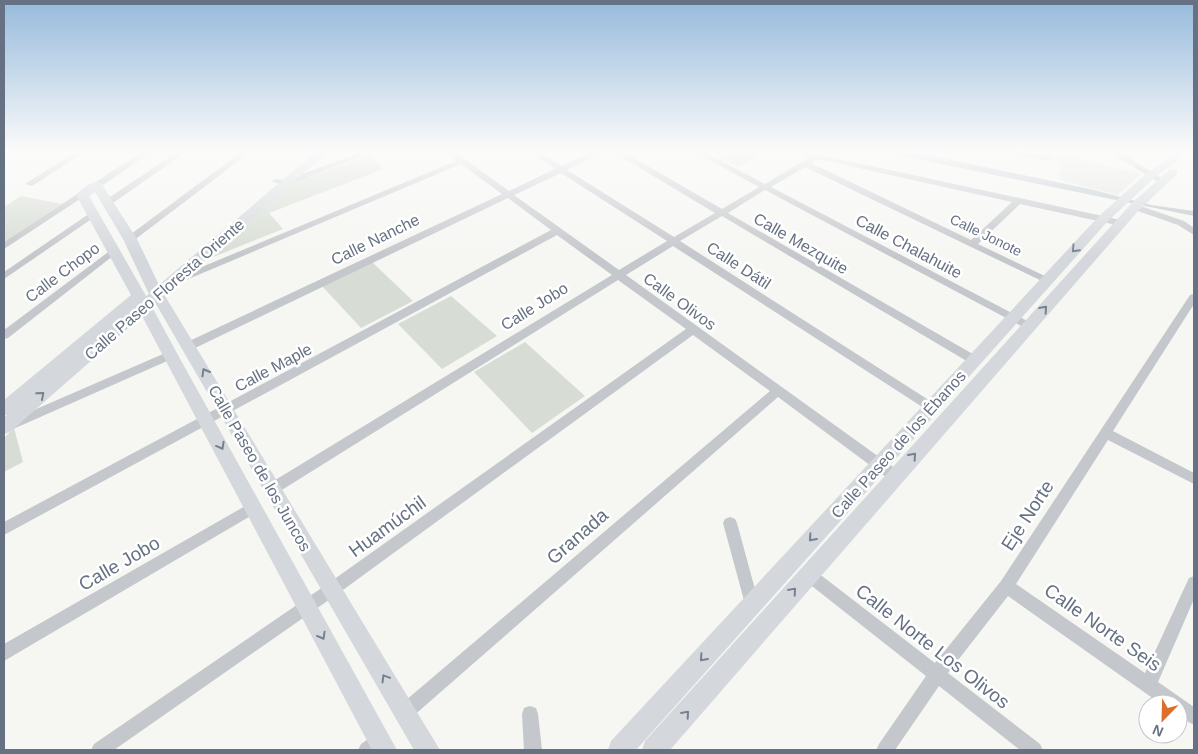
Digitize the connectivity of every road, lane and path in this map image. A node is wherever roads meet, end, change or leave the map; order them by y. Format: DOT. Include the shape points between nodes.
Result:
graph roads {
  1 [pos="97,185"];
  2 [pos="133,185"];
  3 [pos="202,185"];
  4 [pos="277,185"];
  5 [pos="277,185"];
  6 [pos="405,185"];
  7 [pos="495,185"];
  8 [pos="526,185"];
  9 [pos="586,185"];
  10 [pos="672,185"];
  11 [pos="763,185"];
  12 [pos="769,185"];
  13 [pos="850,185"];
  14 [pos="945,185"];
  15 [pos="1148,185"];
  16 [pos="766,187"];
  17 [pos="507,194"];
  18 [pos="82,195"];
  19 [pos="1018,201"];
  20 [pos="1133,201"];
  21 [pos="107,203"];
  22 [pos="93,214"];
  23 [pos="720,214"];
  24 [pos="1112,221"];
  25 [pos="557,231"];
  26 [pos="1194,232"];
  27 [pos="130,239"];
  28 [pos="674,241"];
  29 [pos="973,244"];
  30 [pos="4,246"];
  31 [pos="115,250"];
  32 [pos="618,275"];
  33 [pos="4,276"];
  34 [pos="1046,280"];
  35 [pos="153,292"];
  36 [pos="1193,304"];
  37 [pos="1012,318"];
  38 [pos="1029,326"];
  39 [pos="694,330"];
  40 [pos="4,335"];
  41 [pos="189,346"];
  42 [pos="170,355"];
  43 [pos="974,360"];
  44 [pos="777,391"];
  45 [pos="931,407"];
  46 [pos="4,410"];
  47 [pos="226,410"];
  48 [pos="207,420"];
  49 [pos="4,427"];
  50 [pos="1106,433"];
  51 [pos="879,464"];
  52 [pos="895,476"];
  53 [pos="1194,480"];
  54 [pos="272,488"];
  55 [pos="254,507"];
  56 [pos="730,523"];
  57 [pos="4,529"];
  58 [pos="808,574"];
  59 [pos="1194,583"];
  60 [pos="1006,586"];
  61 [pos="331,590"];
  62 [pos="752,604"];
  63 [pos="1190,606"];
  64 [pos="306,607"];
  65 [pos="731,628"];
  66 [pos="747,644"];
  67 [pos="4,653"];
  68 [pos="938,674"];
  69 [pos="1148,685"];
  70 [pos="1161,694"];
  71 [pos="405,712"];
  72 [pos="530,714"];
  73 [pos="377,747"];
  74 [pos="100,750"];
  75 [pos="428,750"];
  76 [pos="533,750"];
  77 [pos="620,750"];
  78 [pos="654,750"];
  79 [pos="885,750"];
  80 [pos="1034,750"];
  1 -- 18 [label="main road"];
  1 -- 21 [label="main road, Calle Paseo de los Juncos"];
  2 -- 21 [label="street"];
  3 -- 27 [label="street"];
  4 -- 35 [label="main road, Calle Paseo Floresta Oriente"];
  5 -- 35 [label="main road, Calle Paseo Floresta Oriente"];
  6 -- 35 [label="street"];
  7 -- 17 [label="street, Calle Olivos"];
  8 -- 17 [label="street, Calle Nanche"];
  9 -- 28 [label="street, Calle Dátil"];
  10 -- 23 [label="street, Calle Mezquite"];
  11 -- 16 [label="street, Calle Chalahuite"];
  12 -- 16 [label="street, Calle Jobo"];
  13 -- 29 [label="street, Calle Jonote"];
  14 -- 19 [label="street"];
  15 -- 20 [label="main road, Calle Paseo de los Ébanos"];
  16 -- 23 [label="street, Calle Jobo"];
  16 -- 37 [label="street, Calle Chalahuite"];
  17 -- 25 [label="street, Calle Olivos"];
  17 -- 41 [label="street, Calle Nanche"];
  18 -- 22 [label="main road, Calle Paseo de los Juncos"];
  18 -- 30 [label="street"];
  19 -- 24 [label="street"];
  19 -- 29 [label="street"];
  20 -- 24 [label="main road, Calle Paseo de los Ébanos"];
  20 -- 26 [label="street"];
  21 -- 27 [label="main road, Calle Paseo de los Juncos"];
  22 -- 31 [label="main road, Calle Paseo de los Juncos"];
  22 -- 33 [label="street"];
  23 -- 28 [label="street, Calle Jobo"];
  23 -- 43 [label="street, Calle Mezquite"];
  24 -- 34 [label="main road, Calle Paseo de los Ébanos, one-way"];
  38 -- 24 [label="main road, Calle Paseo de los Ébanos, one-way"];
  25 -- 32 [label="street, Calle Olivos"];
  25 -- 47 [label="street, Calle Maple"];
  27 -- 35 [label="main road, Calle Paseo de los Juncos"];
  28 -- 32 [label="street, Calle Jobo"];
  28 -- 45 [label="street, Calle Dátil"];
  29 -- 34 [label="street, Calle Jonote"];
  31 -- 35 [label="main road, Calle Paseo de los Juncos"];
  31 -- 40 [label="street, Calle Chopo"];
  32 -- 39 [label="street, Calle Olivos"];
  32 -- 54 [label="street, Calle Jobo"];
  34 -- 37 [label="main road, Calle Paseo de los Ébanos"];
  35 -- 41 [label="main road, Calle Paseo de los Juncos"];
  35 -- 42 [label="main road, Calle Paseo de los Juncos"];
  35 -- 46 [label="main road, Calle Paseo Floresta Oriente"];
  49 -- 35 [label="main road, Calle Paseo Floresta Oriente, one-way"];
  36 -- 50 [label="street, Eje Norte"];
  37 -- 38 [label="street, Calle Chalahuite"];
  37 -- 43 [label="main road, Calle Paseo de los Ébanos"];
  52 -- 38 [label="main road, Calle Paseo de los Ébanos, one-way"];
  39 -- 44 [label="street, Calle Olivos"];
  39 -- 61 [label="street, Huamúchil"];
  47 -- 41 [label="main road, Calle Paseo de los Juncos, one-way"];
  42 -- 48 [label="main road, Calle Paseo de los Juncos"];
  42 -- 49 [label="street"];
  43 -- 45 [label="main road, Calle Paseo de los Ébanos"];
  44 -- 51 [label="street, Calle Olivos"];
  44 -- 71 [label="street, Granada"];
  45 -- 51 [label="main road, Calle Paseo de los Ébanos"];
  47 -- 48 [label="street, Calle Maple"];
  47 -- 54 [label="main road, Calle Paseo de los Juncos"];
  48 -- 55 [label="main road, Calle Paseo de los Juncos, one-way"];
  48 -- 57 [label="street, Calle Maple"];
  50 -- 53 [label="street"];
  50 -- 60 [label="street, Eje Norte"];
  51 -- 52 [label="street, Calle Olivos"];
  51 -- 62 [label="main road, Calle Paseo de los Ébanos, one-way"];
  52 -- 58 [label="main road, Calle Paseo de los Ébanos"];
  54 -- 61 [label="main road, Calle Paseo de los Juncos"];
  55 -- 64 [label="main road, Calle Paseo de los Juncos"];
  55 -- 67 [label="street, Calle Jobo"];
  56 -- 62 [label="street"];
  66 -- 58 [label="main road, Calle Paseo de los Ébanos, one-way"];
  58 -- 68 [label="street, Calle Norte Los Olivos"];
  59 -- 63 [label="street"];
  60 -- 68 [label="street, Eje Norte"];
  60 -- 69 [label="street, Calle Norte Seis"];
  61 -- 64 [label="street, Huamúchil"];
  71 -- 61 [label="main road, Calle Paseo de los Juncos, one-way"];
  62 -- 65 [label="main road, Calle Paseo de los Ébanos"];
  63 -- 69 [label="street"];
  64 -- 73 [label="main road, Calle Paseo de los Juncos, one-way"];
  64 -- 74 [label="street, Huamúchil"];
  65 -- 66 [label="main road"];
  65 -- 77 [label="main road, Calle Paseo de los Ébanos, one-way"];
  78 -- 66 [label="main road, Calle Paseo de los Ébanos, one-way"];
  68 -- 79 [label="street, Eje Norte"];
  68 -- 80 [label="street, Calle Norte Los Olivos"];
  69 -- 70 [label="street, Calle Norte Seis"];
  71 -- 75 [label="main road, Calle Paseo de los Juncos"];
  72 -- 76 [label="street"];
}
